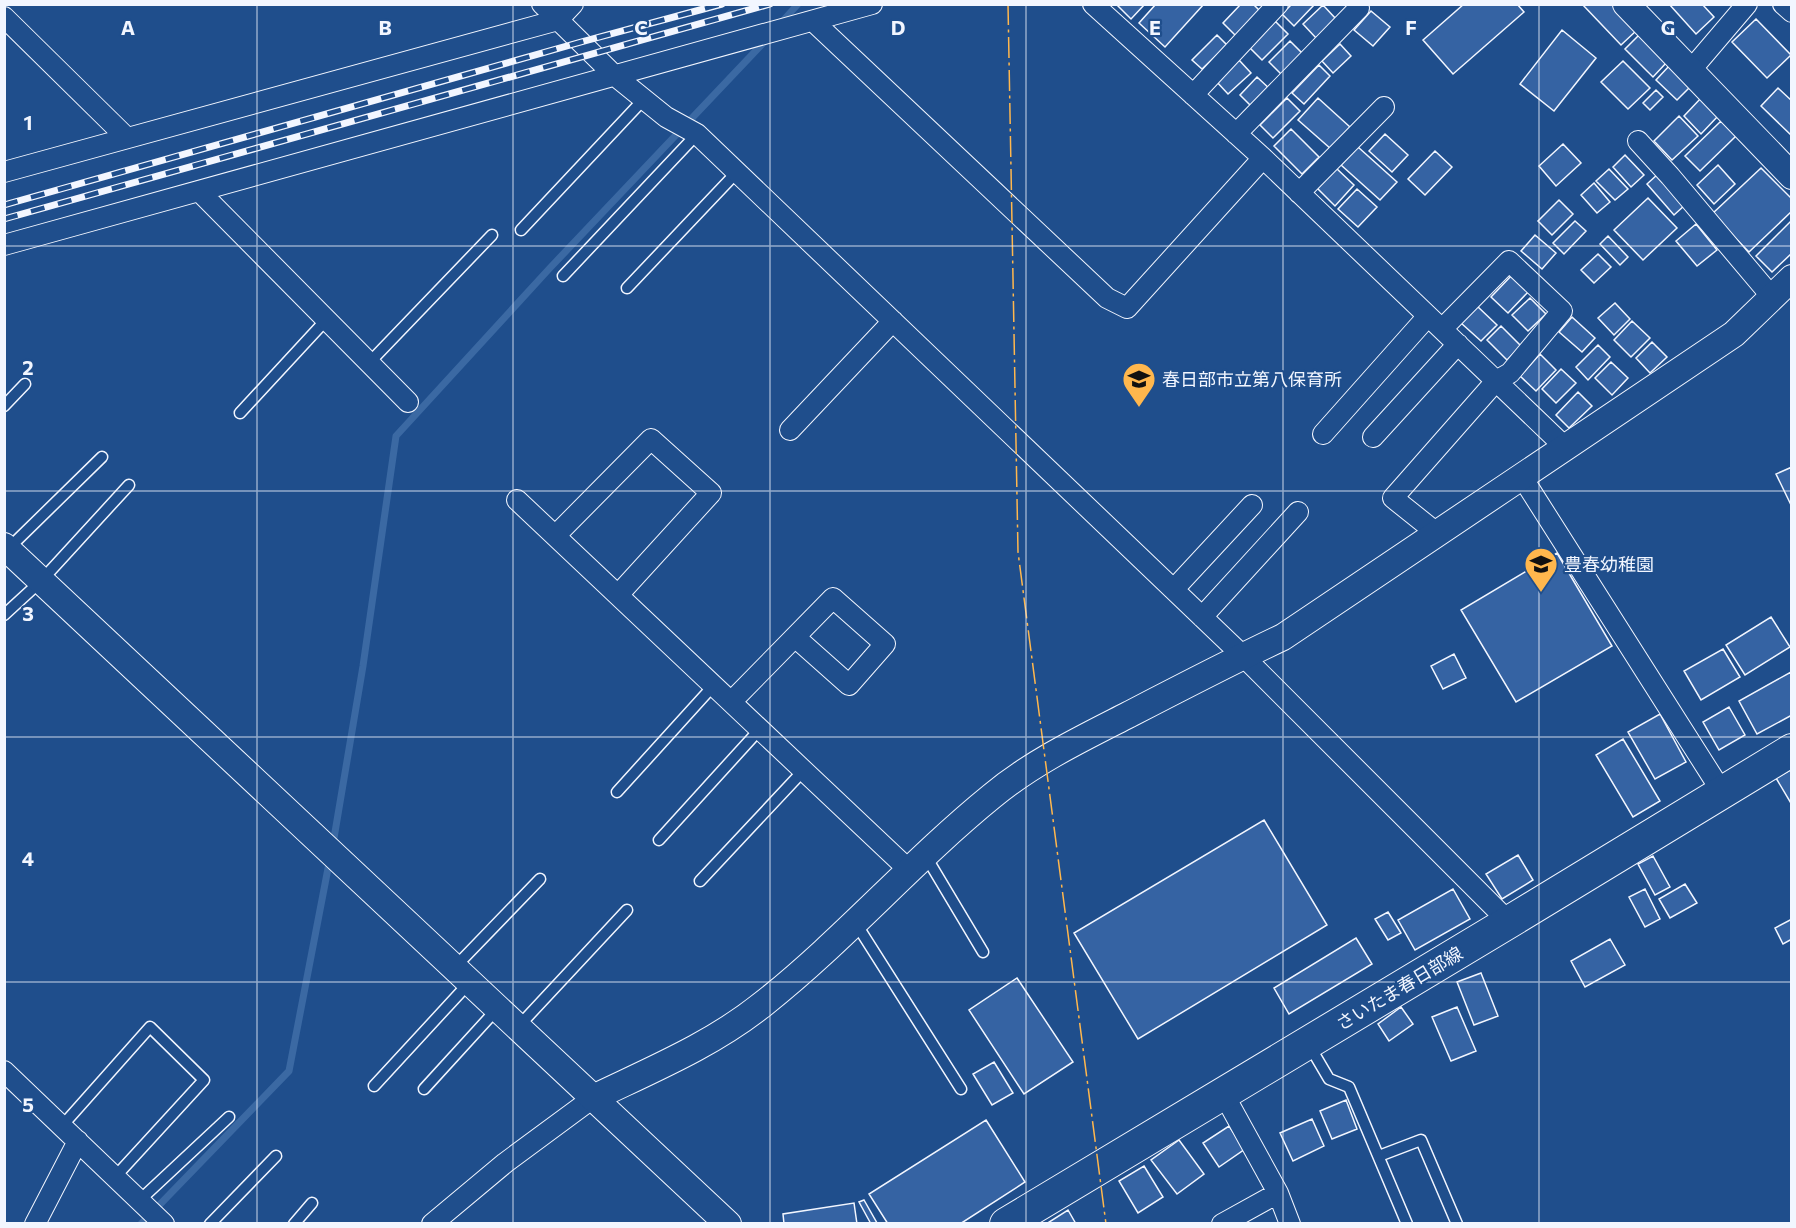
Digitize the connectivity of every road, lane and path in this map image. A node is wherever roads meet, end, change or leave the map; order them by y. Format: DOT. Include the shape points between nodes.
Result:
graph roads {
  1 [pos="542,4"];
  2 [pos="573,4"];
  3 [pos="872,4"];
  4 [pos="1093,4"];
  5 [pos="1278,4"];
  6 [pos="1626,4"];
  7 [pos="1748,4"];
  8 [pos="1783,4"];
  9 [pos="1359,8"];
  10 [pos="1791,12"];
  11 [pos="4,17"];
  12 [pos="558,20"];
  13 [pos="814,22"];
  14 [pos="1690,70"];
  15 [pos="614,75"];
  16 [pos="1193,95"];
  17 [pos="644,99"];
  18 [pos="1384,107"];
  19 [pos="697,134"];
  20 [pos="1236,134"];
  21 [pos="127,138"];
  22 [pos="1638,141"];
  23 [pos="1263,158"];
  24 [pos="4,172"];
  25 [pos="736,172"];
  26 [pos="1791,176"];
  27 [pos="199,191"];
  28 [pos="1299,193"];
  29 [pos="521,230"];
  30 [pos="492,235"];
  31 [pos="4,245"];
  32 [pos="563,276"];
  33 [pos="1791,278"];
  34 [pos="627,288"];
  35 [pos="1772,297"];
  36 [pos="326,320"];
  37 [pos="893,321"];
  38 [pos="1435,323"];
  39 [pos="1458,344"];
  40 [pos="369,363"];
  41 [pos="1496,381"];
  42 [pos="25,384"];
  43 [pos="408,402"];
  44 [pos="4,406"];
  45 [pos="240,413"];
  46 [pos="790,430"];
  47 [pos="1323,434"];
  48 [pos="1373,437"];
  49 [pos="1566,448"];
  50 [pos="102,457"];
  51 [pos="1522,477"];
  52 [pos="129,485"];
  53 [pos="517,500"];
  54 [pos="1252,505"];
  55 [pos="1298,513"];
  56 [pos="1438,534"];
  57 [pos="555,536"];
  58 [pos="6,549"];
  59 [pos="41,580"];
  60 [pos="1174,589"];
  61 [pos="618,595"];
  62 [pos="4,615"];
  63 [pos="1202,616"];
  64 [pos="795,637"];
  65 [pos="1243,656"];
  66 [pos="714,685"];
  67 [pos="731,702"];
  68 [pos="760,729"];
  69 [pos="1791,750"];
  70 [pos="804,770"];
  71 [pos="617,792"];
  72 [pos="1722,792"];
  73 [pos="659,840"];
  74 [pos="917,862"];
  75 [pos="540,879"];
  76 [pos="700,881"];
  77 [pos="627,910"];
  78 [pos="854,921"];
  79 [pos="1509,922"];
  80 [pos="983,952"];
  81 [pos="461,975"];
  82 [pos="497,1009"];
  83 [pos="517,1028"];
  84 [pos="1308,1042"];
  85 [pos="4,1071"];
  86 [pos="374,1086"];
  87 [pos="424,1089"];
  88 [pos="961,1089"];
  89 [pos="1223,1093"];
  90 [pos="593,1098"];
  91 [pos="229,1117"];
  92 [pos="62,1126"];
  93 [pos="78,1141"];
  94 [pos="276,1156"];
  95 [pos="1378,1156"];
  96 [pos="115,1177"];
  97 [pos="1278,1193"];
  98 [pos="140,1200"];
  99 [pos="312,1203"];
  100 [pos="1021,1220"];
  101 [pos="722,1222"];
  102 [pos="35,1224"];
  103 [pos="164,1224"];
  104 [pos="210,1224"];
  105 [pos="294,1224"];
  106 [pos="432,1224"];
  107 [pos="1222,1224"];
  108 [pos="1290,1224"];
  109 [pos="1407,1224"];
  110 [pos="1457,1224"];
  1 -- 12 [label="street"];
  2 -- 12 [label="street"];
  3 -- 13 [label="street"];
  4 -- 16 [label="street"];
  5 -- 16 [label="street"];
  6 -- 14 [label="street"];
  7 -- 14 [label="street"];
  8 -- 10 [label="street"];
  9 -- 20 [label="street"];
  11 -- 21 [label="street"];
  12 -- 15 [label="street"];
  12 -- 21 [label="street"];
  13 -- 15 [label="street"];
  13 -- 23 [label="street" via="1107,298 1127,308"];
  14 -- 26 [label="street"];
  15 -- 17 [label="street"];
  15 -- 27 [label="street"];
  16 -- 20 [label="street"];
  17 -- 19 [label="street"];
  17 -- 29 [label="lane"];
  18 -- 28 [label="street"];
  19 -- 25 [label="street"];
  19 -- 32 [label="lane"];
  20 -- 23 [label="street"];
  21 -- 24 [label="street"];
  22 -- 35 [label="street"];
  23 -- 28 [label="street"];
  25 -- 34 [label="lane"];
  25 -- 37 [label="street"];
  27 -- 31 [label="street"];
  27 -- 36 [label="street"];
  28 -- 38 [label="street"];
  30 -- 40 [label="lane"];
  33 -- 35 [label="street"];
  35 -- 49 [label="street" via="1734,334"];
  36 -- 40 [label="street"];
  36 -- 45 [label="lane"];
  37 -- 46 [label="street"];
  37 -- 60 [label="street"];
  38 -- 39 [label="street"];
  38 -- 41 [label="street" via="1509,261 1562,311 1509,373"];
  38 -- 47 [label="street"];
  39 -- 41 [label="street"];
  39 -- 48 [label="street"];
  40 -- 43 [label="street"];
  41 -- 49 [label="street"];
  41 -- 56 [label="street" via="1393,498"];
  42 -- 44 [label="lane"];
  49 -- 51 [label="street"];
  50 -- 58 [label="lane"];
  51 -- 56 [label="street"];
  51 -- 72 [label="street"];
  52 -- 59 [label="lane"];
  53 -- 57 [label="street"];
  54 -- 60 [label="street"];
  55 -- 63 [label="street"];
  56 -- 65 [label="street" via="1283,637"];
  57 -- 61 [label="street"];
  57 -- 61 [label="street" via="651,439 711,493"];
  58 -- 59 [label="street"];
  59 -- 62 [label="lane"];
  59 -- 81 [label="street"];
  60 -- 63 [label="street"];
  61 -- 66 [label="street"];
  63 -- 65 [label="street"];
  64 -- 64 [label="street" via="833,597 885,644 849,685"];
  64 -- 67 [label="street"];
  65 -- 74 [label="street" via="1035,765 992,796"];
  65 -- 79 [label="street"];
  66 -- 67 [label="street"];
  66 -- 71 [label="lane"];
  67 -- 68 [label="street"];
  68 -- 70 [label="street"];
  68 -- 73 [label="lane"];
  69 -- 72 [label="main road, さいたま春日部線"];
  70 -- 74 [label="street"];
  70 -- 76 [label="lane"];
  72 -- 79 [label="main road, さいたま春日部線"];
  74 -- 78 [label="street"];
  74 -- 80 [label="lane"];
  75 -- 81 [label="lane"];
  77 -- 83 [label="lane"];
  78 -- 88 [label="lane"];
  78 -- 90 [label="street" via="763,1004 711,1040"];
  79 -- 84 [label="main road, さいたま春日部線"];
  81 -- 82 [label="street"];
  81 -- 86 [label="lane"];
  82 -- 83 [label="street"];
  82 -- 87 [label="lane"];
  83 -- 90 [label="street"];
  84 -- 89 [label="main road, さいたま春日部線"];
  84 -- 95 [label="lane" via="1329,1079 1349,1087"];
  85 -- 92 [label="street"];
  89 -- 97 [label="street"];
  89 -- 100 [label="main road, さいたま春日部線"];
  90 -- 101 [label="street"];
  90 -- 106 [label="street" via="505,1163"];
  91 -- 98 [label="lane"];
  92 -- 93 [label="street"];
  92 -- 96 [label="lane" via="150,1027 204,1080"];
  93 -- 96 [label="street"];
  93 -- 102 [label="street"];
  94 -- 104 [label="lane"];
  95 -- 109 [label="lane"];
  95 -- 110 [label="lane" via="1421,1140"];
  96 -- 98 [label="street"];
  97 -- 107 [label="street"];
  97 -- 108 [label="street"];
  98 -- 103 [label="street"];
  99 -- 105 [label="lane"];
}
